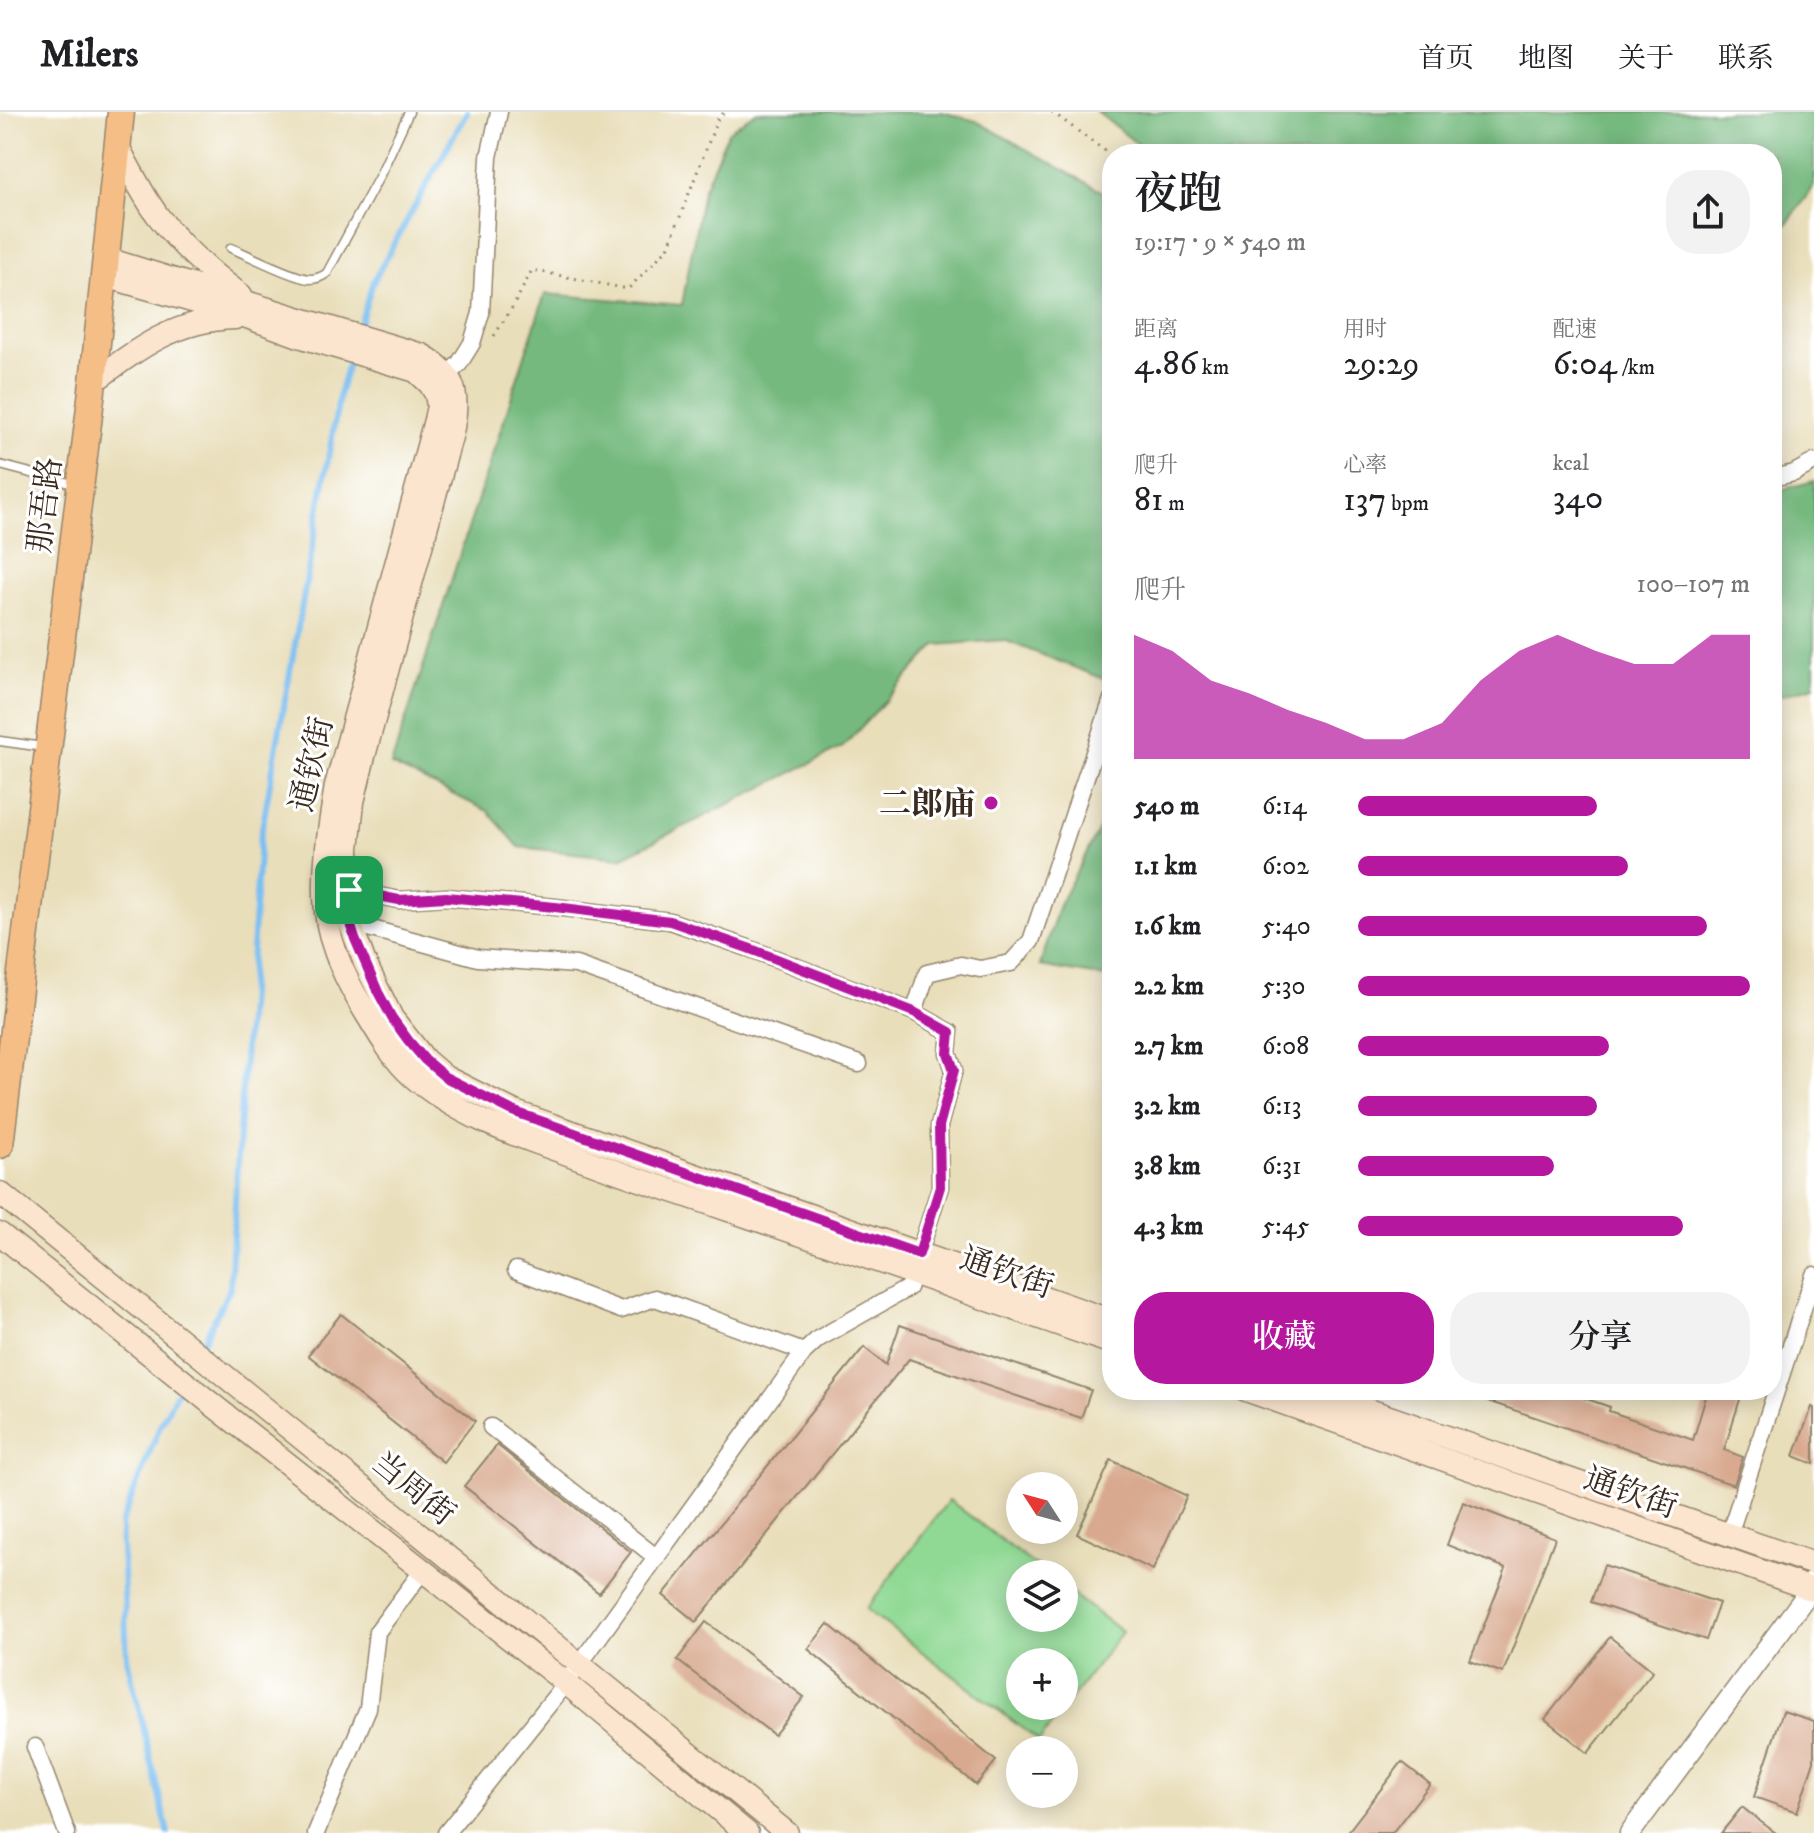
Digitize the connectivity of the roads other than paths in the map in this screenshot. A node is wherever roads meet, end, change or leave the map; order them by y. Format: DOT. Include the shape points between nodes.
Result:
graph roads {
  1 [pos="121,112"];
  2 [pos="409,112"];
  3 [pos="499,112"];
  4 [pos="117,145"];
  5 [pos="231,248"];
  6 [pos="106,267"];
  7 [pos="249,310"];
  8 [pos="408,359"];
  9 [pos="447,375"];
  10 [pos="93,382"];
  11 [pos="1814,462"];
  12 [pos="0,465"];
  13 [pos="1782,476"];
  14 [pos="80,486"];
  15 [pos="1102,729"];
  16 [pos="0,741"];
  17 [pos="49,747"];
  18 [pos="349,890"];
  19 [pos="350,923"];
  20 [pos="914,1012"];
  21 [pos="859,1064"];
  22 [pos="4,1087"];
  23 [pos="0,1145"];
  24 [pos="0,1193"];
  25 [pos="0,1234"];
  26 [pos="916,1263"];
  27 [pos="516,1270"];
  28 [pos="1814,1275"];
  29 [pos="1102,1318"];
  30 [pos="1102,1339"];
  31 [pos="804,1352"];
  32 [pos="1782,1373"];
  33 [pos="1275,1400"];
  34 [pos="1340,1400"];
  35 [pos="1773,1400"];
  36 [pos="491,1427"];
  37 [pos="1729,1535"];
  38 [pos="657,1558"];
  39 [pos="1814,1564"];
  40 [pos="423,1570"];
  41 [pos="1813,1586"];
  42 [pos="580,1663"];
  43 [pos="566,1683"];
  44 [pos="35,1747"];
  45 [pos="67,1833"];
  46 [pos="316,1833"];
  47 [pos="446,1833"];
  48 [pos="747,1833"];
  49 [pos="787,1833"];
  50 [pos="1630,1833"];
  1 -- 4 [label="highway, 那吾路"];
  2 -- 5 [label="lane" via="324,276 302,278"];
  3 -- 9 [label="street" via="489,157 481,313 472,343"];
  4 -- 6 [label="highway, 那吾路"];
  4 -- 7 [label="main road" via="177,239"];
  6 -- 7 [label="main road, 通钦街"];
  6 -- 10 [label="highway, 那吾路"];
  7 -- 8 [label="main road, 通钦街"];
  7 -- 10 [label="main road" via="167,333"];
  8 -- 9 [label="main road" via="435,362"];
  8 -- 26 [label="main road, 通钦街" via="430,384 438,406 336,786 326,844 326,914 336,956 354,994 410,1074 460,1109 514,1135 627,1176"];
  9 -- 18 [label="main road" via="455,388 455,417 353,802"];
  10 -- 14 [label="highway, 那吾路"];
  11 -- 13 [label="street"];
  12 -- 14 [label="lane"];
  14 -- 17 [label="highway, 那吾路"];
  15 -- 20 [label="street" via="1031,941 1011,963 927,973"];
  16 -- 17 [label="lane"];
  17 -- 22 [label="highway, 那吾路"];
  18 -- 19 [label="main road"];
  18 -- 20 [label="street" via="399,900 446,897 670,921"];
  19 -- 21 [label="street" via="478,958 576,965"];
  19 -- 26 [label="main road" via="392,1018 445,1077 515,1112"];
  20 -- 26 [label="street" via="950,1032 948,1053 954,1070 939,1126 940,1187"];
  22 -- 23 [label="highway, 那吾路"];
  24 -- 42 [label="main road, 当周街"];
  25 -- 40 [label="main road, 当周街"];
  26 -- 29 [label="main road"];
  26 -- 30 [label="main road, 通钦街"];
  26 -- 31 [label="street" via="908,1288"];
  27 -- 31 [label="street" via="621,1310 655,1298"];
  28 -- 32 [label="street"];
  31 -- 38 [label="street"];
  33 -- 41 [label="main road, 通钦街"];
  34 -- 37 [label="main road"];
  35 -- 37 [label="street"];
  36 -- 38 [label="street"];
  37 -- 39 [label="main road"];
  38 -- 42 [label="street"];
  40 -- 43 [label="main road, 当周街"];
  40 -- 46 [label="street" via="377,1632 368,1708"];
  41 -- 50 [label="street"];
  42 -- 43 [label="street"];
  42 -- 49 [label="main road, 当周街"];
  43 -- 47 [label="street"];
  43 -- 48 [label="main road, 当周街"];
  44 -- 45 [label="street"];
}
